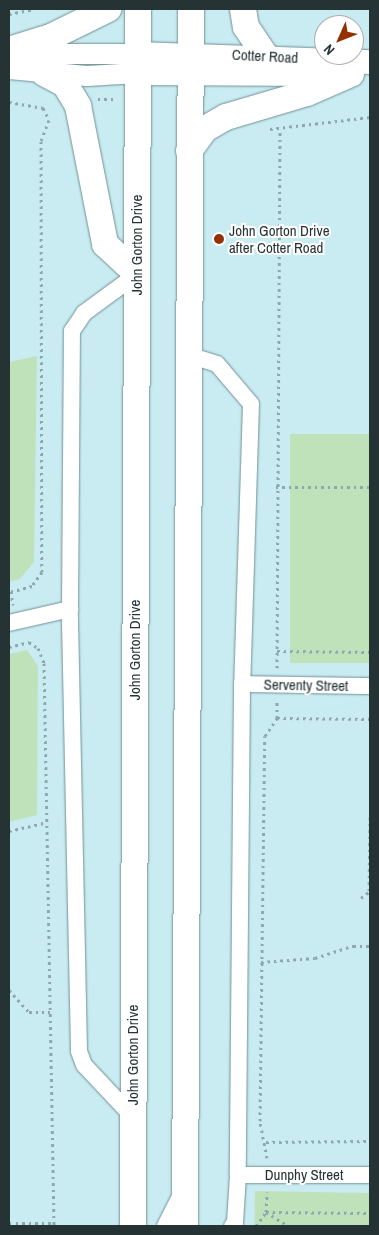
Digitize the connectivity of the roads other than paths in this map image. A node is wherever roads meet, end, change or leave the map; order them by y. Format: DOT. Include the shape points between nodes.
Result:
graph roads {
  1 [pos="108,9"];
  2 [pos="138,9"];
  3 [pos="191,9"];
  4 [pos="243,9"];
  5 [pos="9,52"];
  6 [pos="266,56"];
  7 [pos="138,64"];
  8 [pos="191,64"];
  9 [pos="9,69"];
  10 [pos="364,69"];
  11 [pos="44,73"];
  12 [pos="190,150"];
  13 [pos="137,274"];
  14 [pos="189,355"];
  15 [pos="70,609"];
  16 [pos="9,623"];
  17 [pos="242,684"];
  18 [pos="370,686"];
  19 [pos="133,1117"];
  20 [pos="238,1175"];
  21 [pos="370,1175"];
  22 [pos="186,1182"];
  23 [pos="133,1226"];
  24 [pos="165,1226"];
  25 [pos="185,1226"];
  26 [pos="232,1226"];
  1 -- 5 [label="main road" via="51,37"];
  2 -- 7 [label="main road"];
  3 -- 8 [label="main road"];
  4 -- 6 [label="main road" via="246,27"];
  5 -- 7 [label="street"];
  6 -- 8 [label="main road, Cotter Road"];
  6 -- 10 [label="main road, Cotter Road"];
  7 -- 8 [label="main road, Cotter Road"];
  7 -- 11 [label="street"];
  7 -- 13 [label="main road, John Gorton Drive"];
  8 -- 10 [label="main road, Cotter Road"];
  8 -- 12 [label="main road"];
  9 -- 11 [label="street"];
  10 -- 12 [label="main road" via="307,93 226,117 205,129"];
  11 -- 13 [label="main road" via="65,84 78,106 105,244"];
  12 -- 14 [label="main road"];
  13 -- 15 [label="street" via="84,313 72,331"];
  13 -- 19 [label="main road, John Gorton Drive"];
  14 -- 17 [label="street" via="217,364 251,404"];
  14 -- 22 [label="main road"];
  15 -- 16 [label="street"];
  15 -- 19 [label="street" via="79,1052 84,1065"];
  17 -- 18 [label="street, Serventy Street"];
  17 -- 20 [label="street"];
  19 -- 23 [label="main road, John Gorton Drive"];
  20 -- 21 [label="street, Dunphy Street"];
  20 -- 26 [label="street" via="235,1223"];
  22 -- 24 [label="street"];
  22 -- 25 [label="main road"];
}
